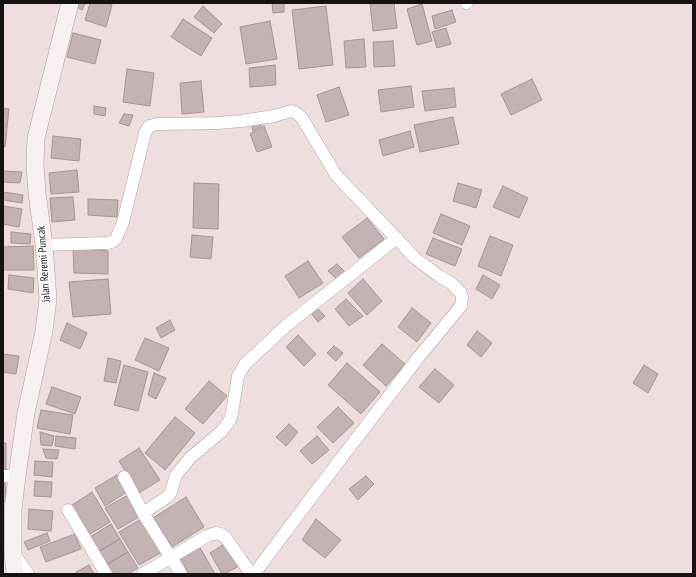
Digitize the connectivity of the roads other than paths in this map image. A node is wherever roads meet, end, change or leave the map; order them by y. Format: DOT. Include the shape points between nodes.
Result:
graph roads {
  1 [pos="70,3"];
  2 [pos="397,238"];
  3 [pos="44,245"];
  4 [pos="10,476"];
  5 [pos="124,477"];
  6 [pos="68,510"];
  7 [pos="143,514"];
  8 [pos="13,552"];
  9 [pos="172,558"];
  10 [pos="15,574"];
  11 [pos="28,574"];
  12 [pos="106,574"];
  13 [pos="143,574"];
  14 [pos="181,574"];
  15 [pos="253,574"];
  1 -- 3 [label="street, Jalan Reremi Puncak" via="36,138 37,193"];
  2 -- 3 [label="street" via="336,175 302,118 291,111 242,121 149,126 116,239 107,243"];
  2 -- 7 [label="street" via="287,325 245,364 237,382 230,420 176,475 168,497"];
  2 -- 15 [label="street" via="420,262 461,293 461,306 418,358"];
  3 -- 4 [label="street, Jalan Reremi Puncak" via="48,299 44,331"];
  4 -- 8 [label="street, Jalan Reremi Puncak"];
  5 -- 7 [label="street"];
  6 -- 12 [label="street"];
  7 -- 9 [label="street"];
  8 -- 10 [label="street, Jalan Reremi Puncak"];
  8 -- 11 [label="street"];
  9 -- 13 [label="street"];
  9 -- 14 [label="street"];
  9 -- 15 [label="street" via="216,533 226,538"];
}
